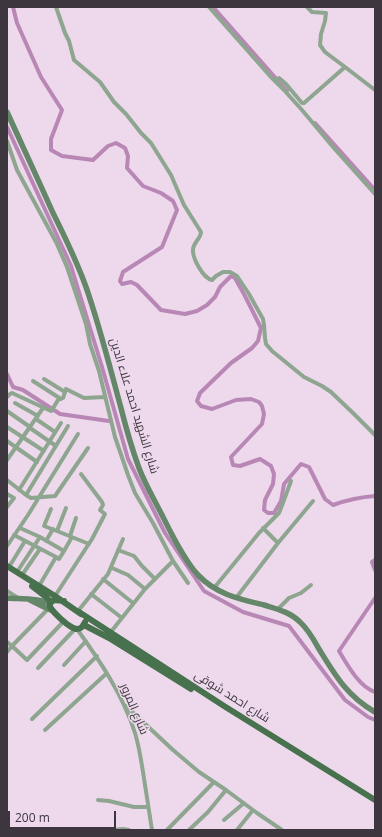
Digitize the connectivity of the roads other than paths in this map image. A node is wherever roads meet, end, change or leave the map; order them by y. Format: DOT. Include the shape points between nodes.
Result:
graph roads {
  1 [pos="56,7"];
  2 [pos="209,7"];
  3 [pos="307,7"];
  4 [pos="345,67"];
  5 [pos="276,80"];
  6 [pos="375,90"];
  7 [pos="7,112"];
  8 [pos="7,141"];
  9 [pos="375,194"];
  10 [pos="44,379"];
  11 [pos="33,381"];
  12 [pos="65,392"];
  13 [pos="7,397"];
  14 [pos="105,397"];
  15 [pos="61,399"];
  16 [pos="15,403"];
  17 [pos="44,408"];
  18 [pos="7,411"];
  19 [pos="37,418"];
  20 [pos="60,423"];
  21 [pos="68,426"];
  22 [pos="7,427"];
  23 [pos="30,428"];
  24 [pos="55,432"];
  25 [pos="78,434"];
  26 [pos="375,435"];
  27 [pos="23,438"];
  28 [pos="7,442"];
  29 [pos="49,442"];
  30 [pos="56,446"];
  31 [pos="16,448"];
  32 [pos="88,448"];
  33 [pos="44,451"];
  34 [pos="7,460"];
  35 [pos="37,462"];
  36 [pos="81,474"];
  37 [pos="7,480"];
  38 [pos="291,481"];
  39 [pos="19,490"];
  40 [pos="7,494"];
  41 [pos="26,495"];
  42 [pos="39,497"];
  43 [pos="313,501"];
  44 [pos="7,507"];
  45 [pos="66,508"];
  46 [pos="51,509"];
  47 [pos="76,518"];
  48 [pos="20,528"];
  49 [pos="263,528"];
  50 [pos="55,530"];
  51 [pos="14,535"];
  52 [pos="71,536"];
  53 [pos="40,537"];
  54 [pos="123,539"];
  55 [pos="25,541"];
  56 [pos="46,541"];
  57 [pos="278,543"];
  58 [pos="89,544"];
  59 [pos="7,546"];
  60 [pos="35,546"];
  61 [pos="40,549"];
  62 [pos="118,550"];
  63 [pos="64,551"];
  64 [pos="56,557"];
  65 [pos="174,561"];
  66 [pos="112,568"];
  67 [pos="7,569"];
  68 [pos="16,572"];
  69 [pos="22,575"];
  70 [pos="154,579"];
  71 [pos="103,580"];
  72 [pos="188,583"];
  73 [pos="312,585"];
  74 [pos="39,586"];
  75 [pos="214,588"];
  76 [pos="145,589"];
  77 [pos="7,591"];
  78 [pos="91,594"];
  79 [pos="55,596"];
  80 [pos="7,598"];
  81 [pos="19,598"];
  82 [pos="236,598"];
  83 [pos="64,601"];
  84 [pos="133,603"];
  85 [pos="51,606"];
  86 [pos="278,609"];
  87 [pos="78,612"];
  88 [pos="122,618"];
  89 [pos="64,621"];
  90 [pos="84,625"];
  91 [pos="76,629"];
  92 [pos="110,633"];
  93 [pos="86,641"];
  94 [pos="7,642"];
  95 [pos="12,646"];
  96 [pos="7,652"];
  97 [pos="97,656"];
  98 [pos="64,665"];
  99 [pos="38,668"];
  100 [pos="107,673"];
  101 [pos="124,704"];
  102 [pos="375,712"];
  103 [pos="32,719"];
  104 [pos="45,730"];
  105 [pos="214,782"];
  106 [pos="226,790"];
  107 [pos="98,800"];
  108 [pos="375,800"];
  109 [pos="244,803"];
  110 [pos="375,804"];
  111 [pos="148,807"];
  112 [pos="253,810"];
  113 [pos="224,820"];
  114 [pos="112,830"];
  115 [pos="129,830"];
  116 [pos="152,830"];
  117 [pos="167,830"];
  118 [pos="189,830"];
  119 [pos="237,830"];
  120 [pos="282,830"];
  1 -- 26 [label="street" via="74,60 100,82 114,102 151,143 172,175 184,205 201,232 193,253 207,278 212,280 219,274 228,272 237,276 263,319 269,348 304,376 331,392"];
  2 -- 5 [label="street"];
  3 -- 4 [label="street" via="312,12 326,13 320,45"];
  4 -- 5 [label="street" via="304,103 279,78"];
  4 -- 6 [label="street"];
  5 -- 9 [label="street"];
  7 -- 75 [label="main road, شارع الشهيد احمد علاء الدين" via="86,288 130,442 144,481 189,563"];
  8 -- 14 [label="street" via="19,174 67,267 86,324"];
  10 -- 12 [label="street"];
  11 -- 15 [label="street"];
  12 -- 14 [label="street" via="67,389 84,398"];
  12 -- 15 [label="street"];
  13 -- 17 [label="street" via="12,393"];
  14 -- 65 [label="street" via="115,437 135,493"];
  15 -- 17 [label="street" via="50,411"];
  16 -- 19 [label="street"];
  17 -- 19 [label="street"];
  18 -- 23 [label="street"];
  19 -- 23 [label="street"];
  19 -- 24 [label="street"];
  20 -- 24 [label="street"];
  21 -- 30 [label="street"];
  22 -- 27 [label="street"];
  23 -- 27 [label="street"];
  23 -- 29 [label="street"];
  24 -- 29 [label="street"];
  25 -- 42 [label="street"];
  27 -- 31 [label="street"];
  27 -- 33 [label="street"];
  28 -- 31 [label="street"];
  29 -- 30 [label="street"];
  29 -- 33 [label="street"];
  30 -- 41 [label="street"];
  31 -- 34 [label="street"];
  31 -- 35 [label="street"];
  32 -- 42 [label="street" via="55,496"];
  33 -- 35 [label="street"];
  35 -- 39 [label="street"];
  36 -- 58 [label="street" via="102,502 100,510 105,514"];
  37 -- 39 [label="street"];
  38 -- 49 [label="street" via="279,513"];
  39 -- 41 [label="street"];
  40 -- 44 [label="street" via="14,498"];
  41 -- 42 [label="street" via="31,498"];
  42 -- 48 [label="street"];
  43 -- 57 [label="street"];
  45 -- 50 [label="street"];
  46 -- 50 [label="street" via="44,526"];
  47 -- 52 [label="street"];
  48 -- 51 [label="street"];
  48 -- 53 [label="street"];
  49 -- 57 [label="street"];
  49 -- 75 [label="street"];
  50 -- 52 [label="street"];
  50 -- 56 [label="street"];
  51 -- 55 [label="street"];
  51 -- 59 [label="street"];
  52 -- 58 [label="street"];
  52 -- 63 [label="street"];
  53 -- 56 [label="street"];
  53 -- 60 [label="street"];
  54 -- 62 [label="street"];
  55 -- 60 [label="street"];
  55 -- 67 [label="street"];
  56 -- 63 [label="street"];
  57 -- 82 [label="street"];
  58 -- 79 [label="street"];
  60 -- 61 [label="street"];
  60 -- 68 [label="street"];
  61 -- 64 [label="street"];
  61 -- 69 [label="street"];
  62 -- 66 [label="street"];
  62 -- 70 [label="street" via="134,556"];
  63 -- 64 [label="street" via="59,559"];
  64 -- 74 [label="street"];
  65 -- 70 [label="street"];
  65 -- 72 [label="street"];
  66 -- 71 [label="street"];
  66 -- 76 [label="street"];
  67 -- 68 [label="main road, شارع احمد شوقى"];
  67 -- 85 [label="main road" via="40,592"];
  68 -- 69 [label="main road, شارع احمد شوقى"];
  69 -- 74 [label="main road, شارع احمد شوقى"];
  70 -- 76 [label="street"];
  71 -- 78 [label="street"];
  71 -- 84 [label="street"];
  73 -- 86 [label="street"];
  74 -- 79 [label="main road, شارع احمد شوقى"];
  75 -- 82 [label="main road, شارع الشهيد احمد علاء الدين"];
  76 -- 84 [label="street"];
  77 -- 81 [label="street"];
  78 -- 87 [label="street"];
  78 -- 88 [label="street"];
  79 -- 83 [label="main road, شارع احمد شوقى"];
  80 -- 81 [label="main road"];
  81 -- 85 [label="main road" via="40,600"];
  82 -- 86 [label="main road, شارع الشهيد احمد علاء الدين"];
  83 -- 85 [label="main road" via="56,600"];
  83 -- 87 [label="main road, شارع احمد شوقى"];
  84 -- 88 [label="street"];
  85 -- 89 [label="main road"];
  85 -- 95 [label="street"];
  86 -- 102 [label="main road, شارع الشهيد احمد علاء الدين" via="289,613 300,622 345,688 358,701"];
  87 -- 90 [label="main road" via="85,620"];
  87 -- 92 [label="main road, شارع احمد شوقى"];
  88 -- 92 [label="street"];
  89 -- 91 [label="main road"];
  89 -- 95 [label="street" via="27,660"];
  90 -- 91 [label="main road"];
  90 -- 110 [label="main road, شارع احمد شوقى" via="109,638"];
  91 -- 93 [label="street, شارع المرور"];
  91 -- 99 [label="street"];
  92 -- 108 [label="main road, شارع احمد شوقى"];
  93 -- 97 [label="street, شارع المرور"];
  93 -- 98 [label="street"];
  94 -- 95 [label="street"];
  95 -- 96 [label="street"];
  97 -- 100 [label="street, شارع المرور"];
  97 -- 103 [label="street"];
  100 -- 101 [label="street, شارع المرور"];
  100 -- 104 [label="street"];
  101 -- 105 [label="street" via="173,750"];
  101 -- 111 [label="street, شارع المرور" via="137,741"];
  105 -- 106 [label="street"];
  105 -- 117 [label="street"];
  106 -- 109 [label="street"];
  106 -- 118 [label="street"];
  107 -- 111 [label="street"];
  109 -- 112 [label="street"];
  109 -- 113 [label="street"];
  111 -- 116 [label="street, شارع المرور"];
  112 -- 119 [label="street"];
  112 -- 120 [label="street"];
  114 -- 115 [label="street"];
}
